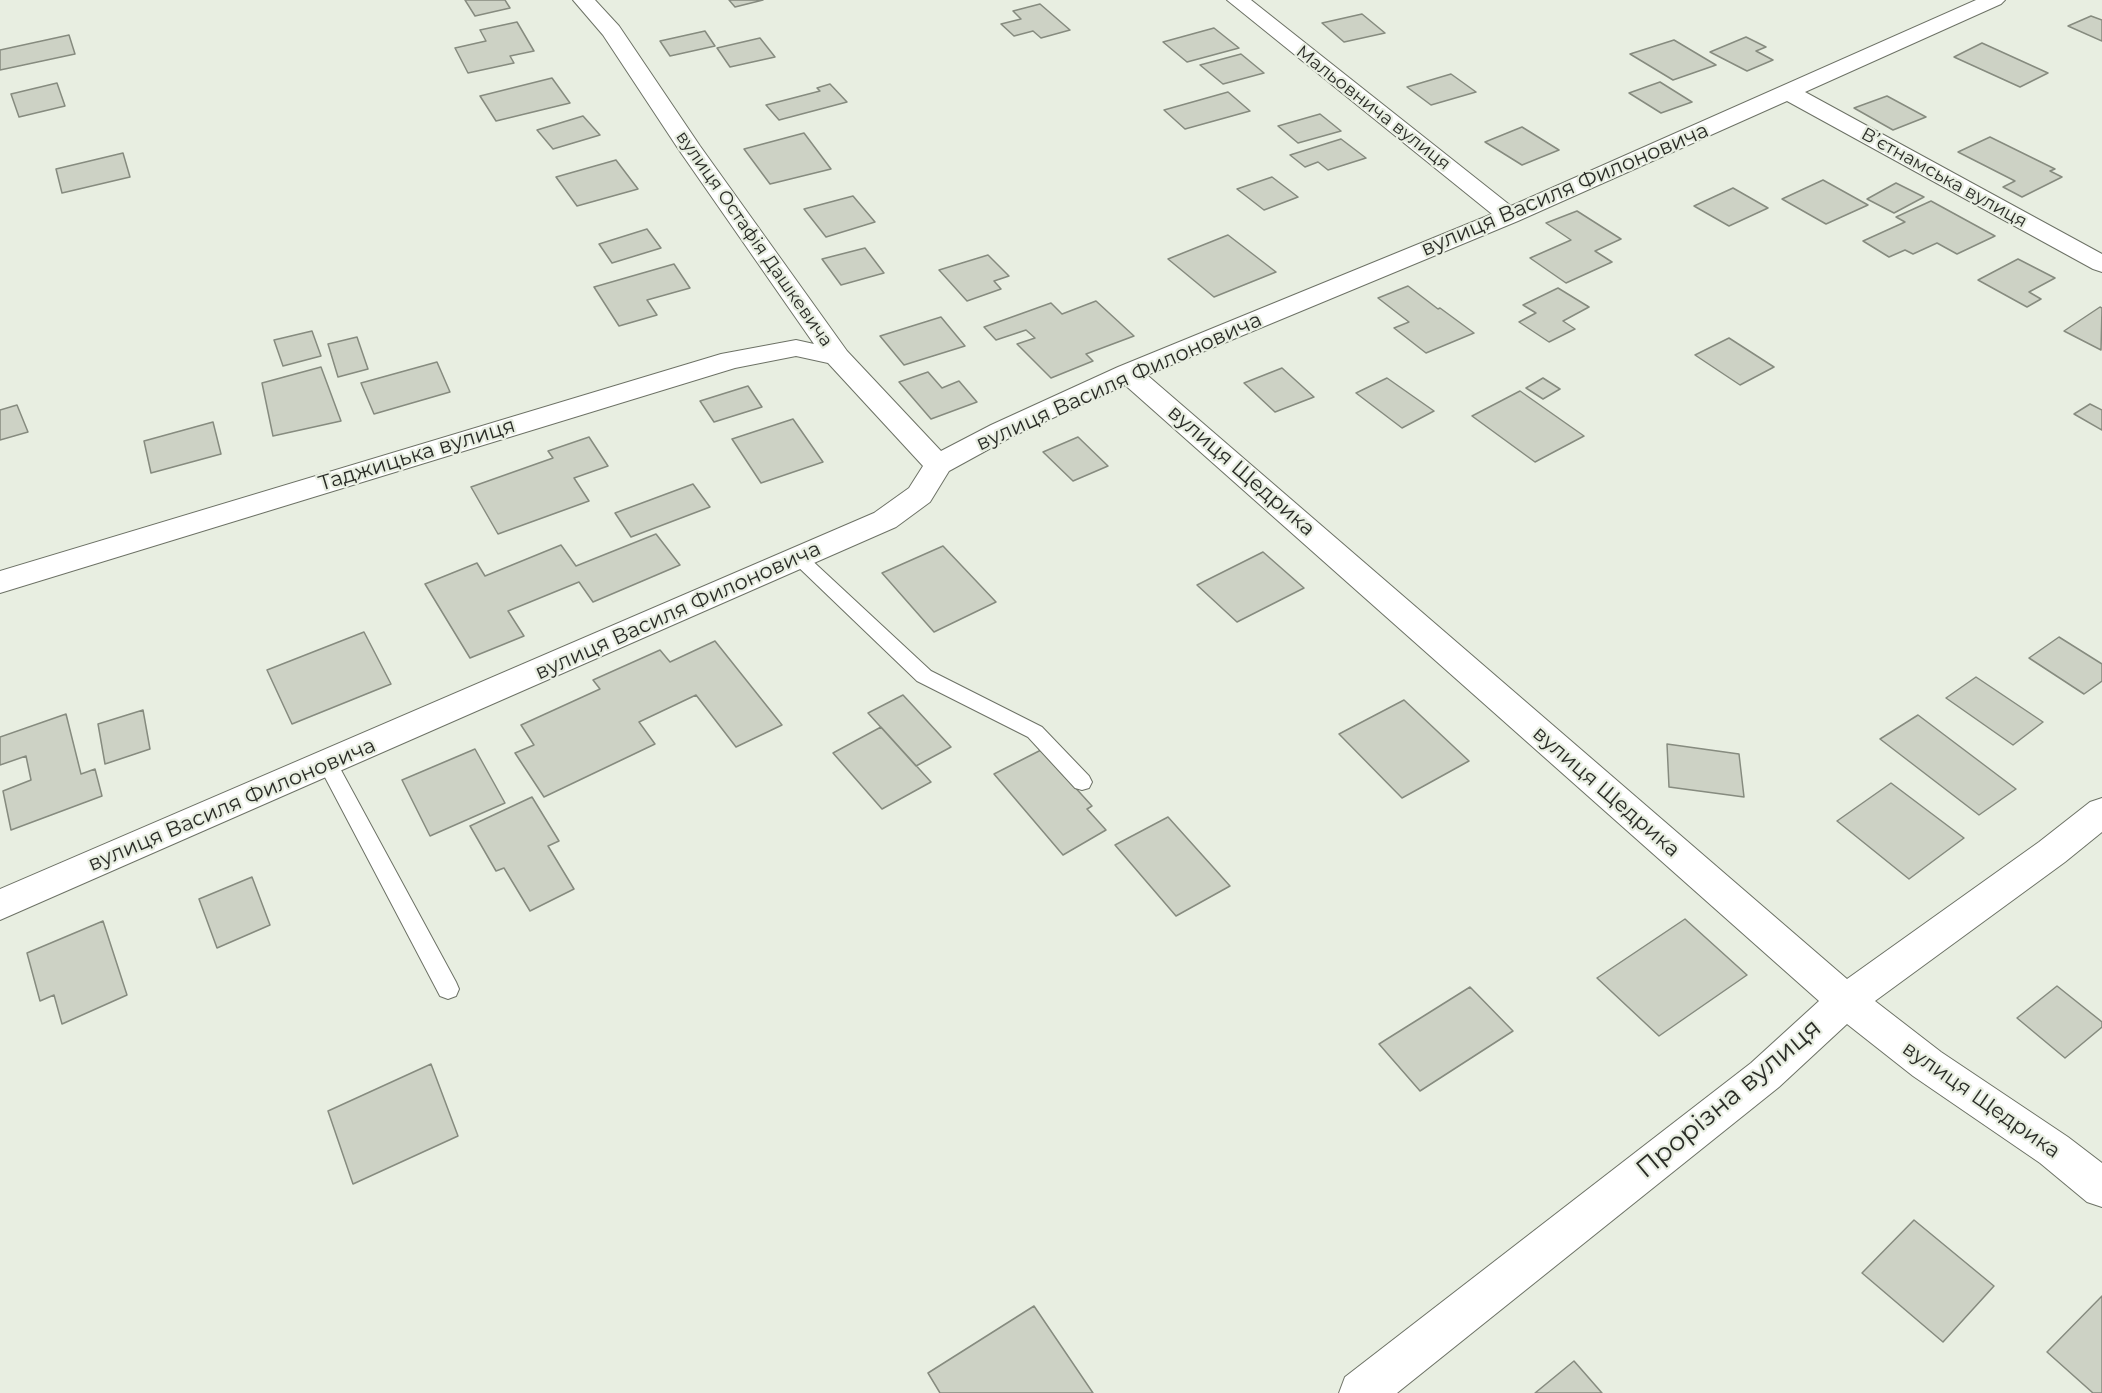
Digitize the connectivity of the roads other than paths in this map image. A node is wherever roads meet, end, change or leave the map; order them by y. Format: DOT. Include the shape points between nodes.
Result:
graph roads {
  1 [pos="584,0"];
  2 [pos="1238,0"];
  3 [pos="1994,0"];
  4 [pos="1786,91"];
  5 [pos="1509,216"];
  6 [pos="2102,264"];
  7 [pos="837,357"];
  8 [pos="1128,373"];
  9 [pos="938,465"];
  10 [pos="799,558"];
  11 [pos="0,582"];
  12 [pos="328,764"];
  13 [pos="1082,782"];
  14 [pos="2102,812"];
  15 [pos="0,905"];
  16 [pos="448,989"];
  17 [pos="1846,1001"];
  18 [pos="2102,1188"];
  19 [pos="1361,1393"];
  1 -- 7 [label="street, вулиця Остафія Дашкевича" via="611,31"];
  2 -- 5 [label="street, Мальовнича вулиця"];
  3 -- 4 [label="street, вулиця Василя Филоновича"];
  4 -- 5 [label="street, вулиця Василя Филоновича"];
  4 -- 6 [label="street, Вʼєтнамська вулиця"];
  5 -- 8 [label="street, вулиця Василя Филоновича"];
  7 -- 9 [label="street, вулиця Остафія Дашкевича"];
  7 -- 11 [label="street, Таджицька вулиця" via="796,348 730,360"];
  8 -- 9 [label="street, вулиця Василя Филоновича" via="1001,430"];
  8 -- 17 [label="street, вулиця Щедрика"];
  9 -- 10 [label="street, вулиця Василя Филоновича" via="920,495 885,520"];
  10 -- 12 [label="street, вулиця Василя Филоновича"];
  10 -- 13 [label="lane" via="924,676 1035,732"];
  12 -- 15 [label="street, вулиця Василя Филоновича"];
  12 -- 16 [label="lane"];
  14 -- 17 [label="street, Прорізна вулиця"];
  17 -- 18 [label="street, вулиця Щедрика" via="1927,1064 2054,1150"];
  17 -- 19 [label="street, Прорізна вулиця" via="1765,1075"];
}
